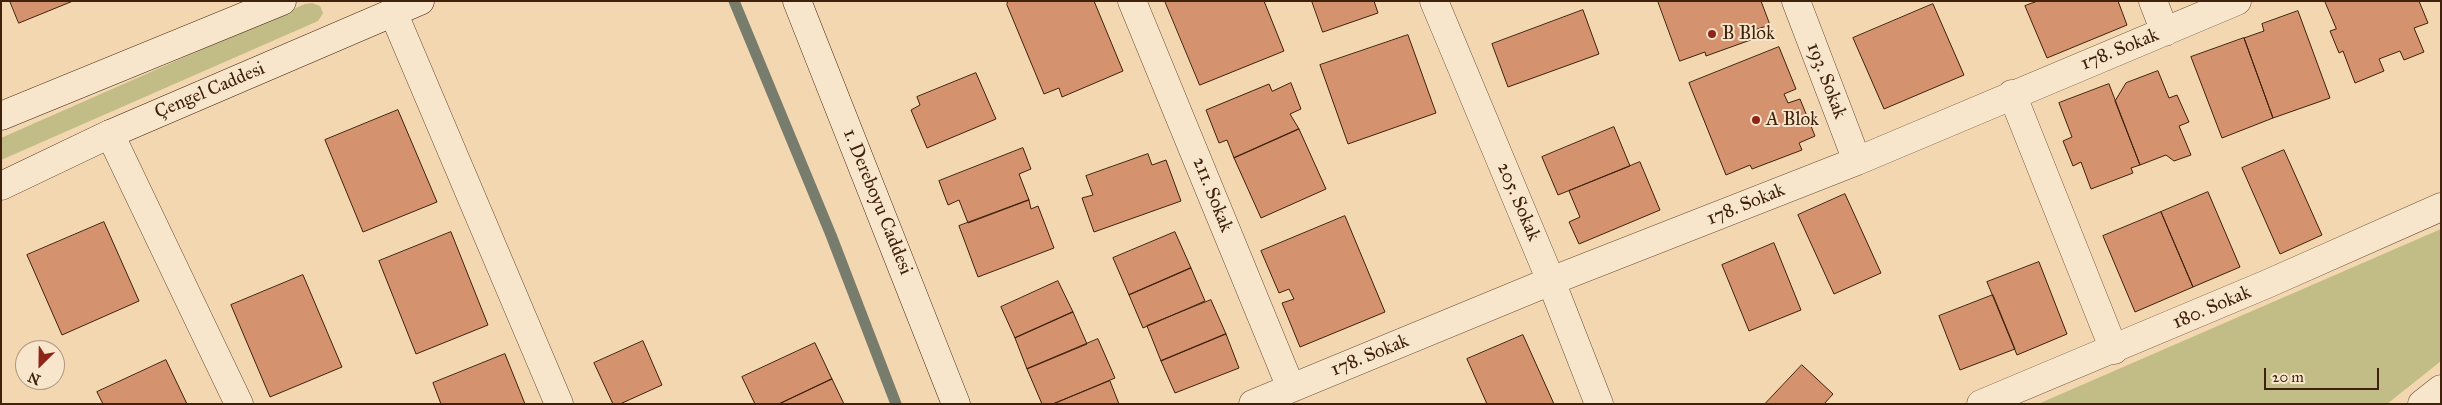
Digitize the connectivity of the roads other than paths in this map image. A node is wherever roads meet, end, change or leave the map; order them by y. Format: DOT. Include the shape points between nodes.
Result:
graph roads {
  1 [pos="282,1"];
  2 [pos="420,1"];
  3 [pos="797,1"];
  4 [pos="1132,1"];
  5 [pos="1434,1"];
  6 [pos="1796,1"];
  7 [pos="2153,1"];
  8 [pos="2237,1"];
  9 [pos="393,12"];
  10 [pos="2165,32"];
  11 [pos="2012,94"];
  12 [pos="1,116"];
  13 [pos="110,134"];
  14 [pos="1857,161"];
  15 [pos="1,186"];
  16 [pos="2441,207"];
  17 [pos="1552,281"];
  18 [pos="2114,350"];
  19 [pos="1291,388"];
  20 [pos="2441,389"];
  21 [pos="239,404"];
  22 [pos="559,404"];
  23 [pos="956,404"];
  24 [pos="1253,404"];
  25 [pos="1599,404"];
  26 [pos="1981,404"];
  27 [pos="2422,404"];
  1 -- 12 [label="street"];
  2 -- 9 [label="street, Çengel Caddesi"];
  3 -- 23 [label="street, 1. Dereboyu Caddesi"];
  4 -- 19 [label="street, 211. Sokak"];
  5 -- 17 [label="street, 205. Sokak"];
  6 -- 14 [label="street, 193. Sokak"];
  7 -- 10 [label="street"];
  8 -- 10 [label="street, 178. Sokak"];
  9 -- 13 [label="street, Çengel Caddesi"];
  9 -- 22 [label="street"];
  10 -- 11 [label="street, 178. Sokak"];
  11 -- 14 [label="street, 178. Sokak"];
  11 -- 18 [label="street"];
  13 -- 15 [label="street, Çengel Caddesi"];
  13 -- 21 [label="street"];
  14 -- 17 [label="street, 178. Sokak"];
  16 -- 18 [label="street, 180. Sokak"];
  17 -- 19 [label="street, 178. Sokak"];
  17 -- 25 [label="street, 205. Sokak"];
  18 -- 26 [label="street, 180. Sokak"];
  19 -- 24 [label="street, 178. Sokak"];
  20 -- 27 [label="street"];
}
